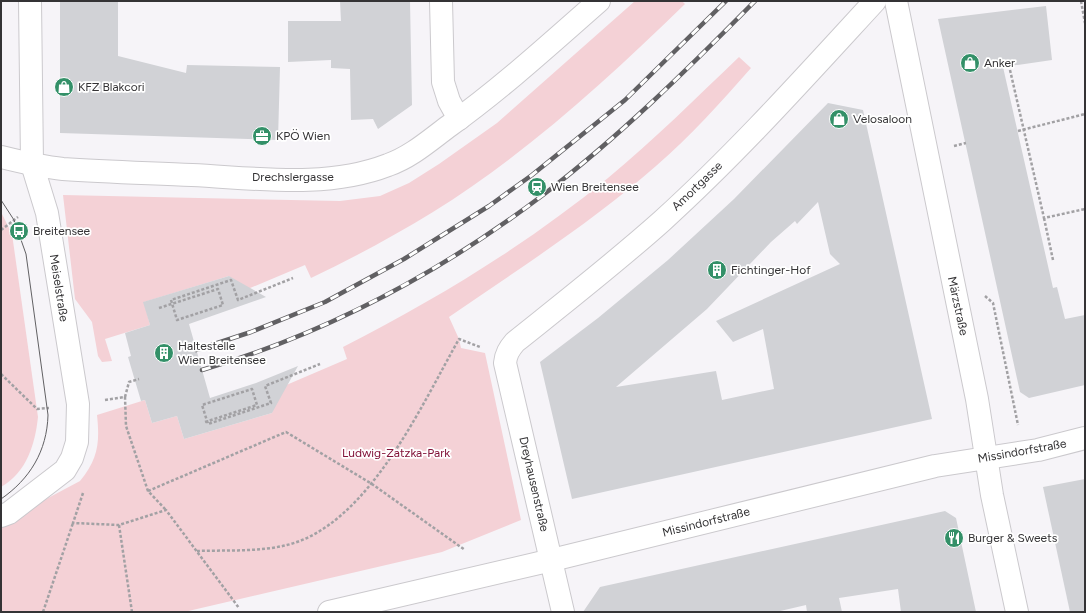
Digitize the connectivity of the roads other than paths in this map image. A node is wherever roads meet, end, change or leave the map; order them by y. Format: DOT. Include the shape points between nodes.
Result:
graph roads {
  1 [pos="30,1"];
  2 [pos="441,1"];
  3 [pos="599,1"];
  4 [pos="875,1"];
  5 [pos="896,1"];
  6 [pos="459,119"];
  7 [pos="1,157"];
  8 [pos="32,164"];
  9 [pos="506,356"];
  10 [pos="1085,438"];
  11 [pos="985,457"];
  12 [pos="1,516"];
  13 [pos="552,560"];
  14 [pos="329,612"];
  15 [pos="563,612"];
  16 [pos="1017,612"];
  1 -- 8 [label="street, Meiselstraße"];
  2 -- 6 [label="street" via="443,82 449,101"];
  3 -- 6 [label="street, Drechslergasse" via="519,72"];
  4 -- 9 [label="street, Amortgasse" via="772,113 696,189 594,279 515,342"];
  5 -- 11 [label="street, Märzstraße" via="977,399"];
  6 -- 8 [label="street, Drechslergasse" via="389,165 340,177 269,178 62,169"];
  7 -- 8 [label="street, Drechslergasse"];
  8 -- 12 [label="street, Meiselstraße" via="47,213 79,421 77,442 65,470 9,513"];
  9 -- 13 [label="street, Dreyhausenstraße"];
  10 -- 11 [label="street, Missindorfstraße" via="1038,450"];
  11 -- 13 [label="street, Missindorfstraße" via="935,466"];
  11 -- 16 [label="street, Märzstraße"];
  13 -- 14 [label="street, Missindorfstraße"];
  13 -- 15 [label="street, Dreyhausenstraße"];
}
